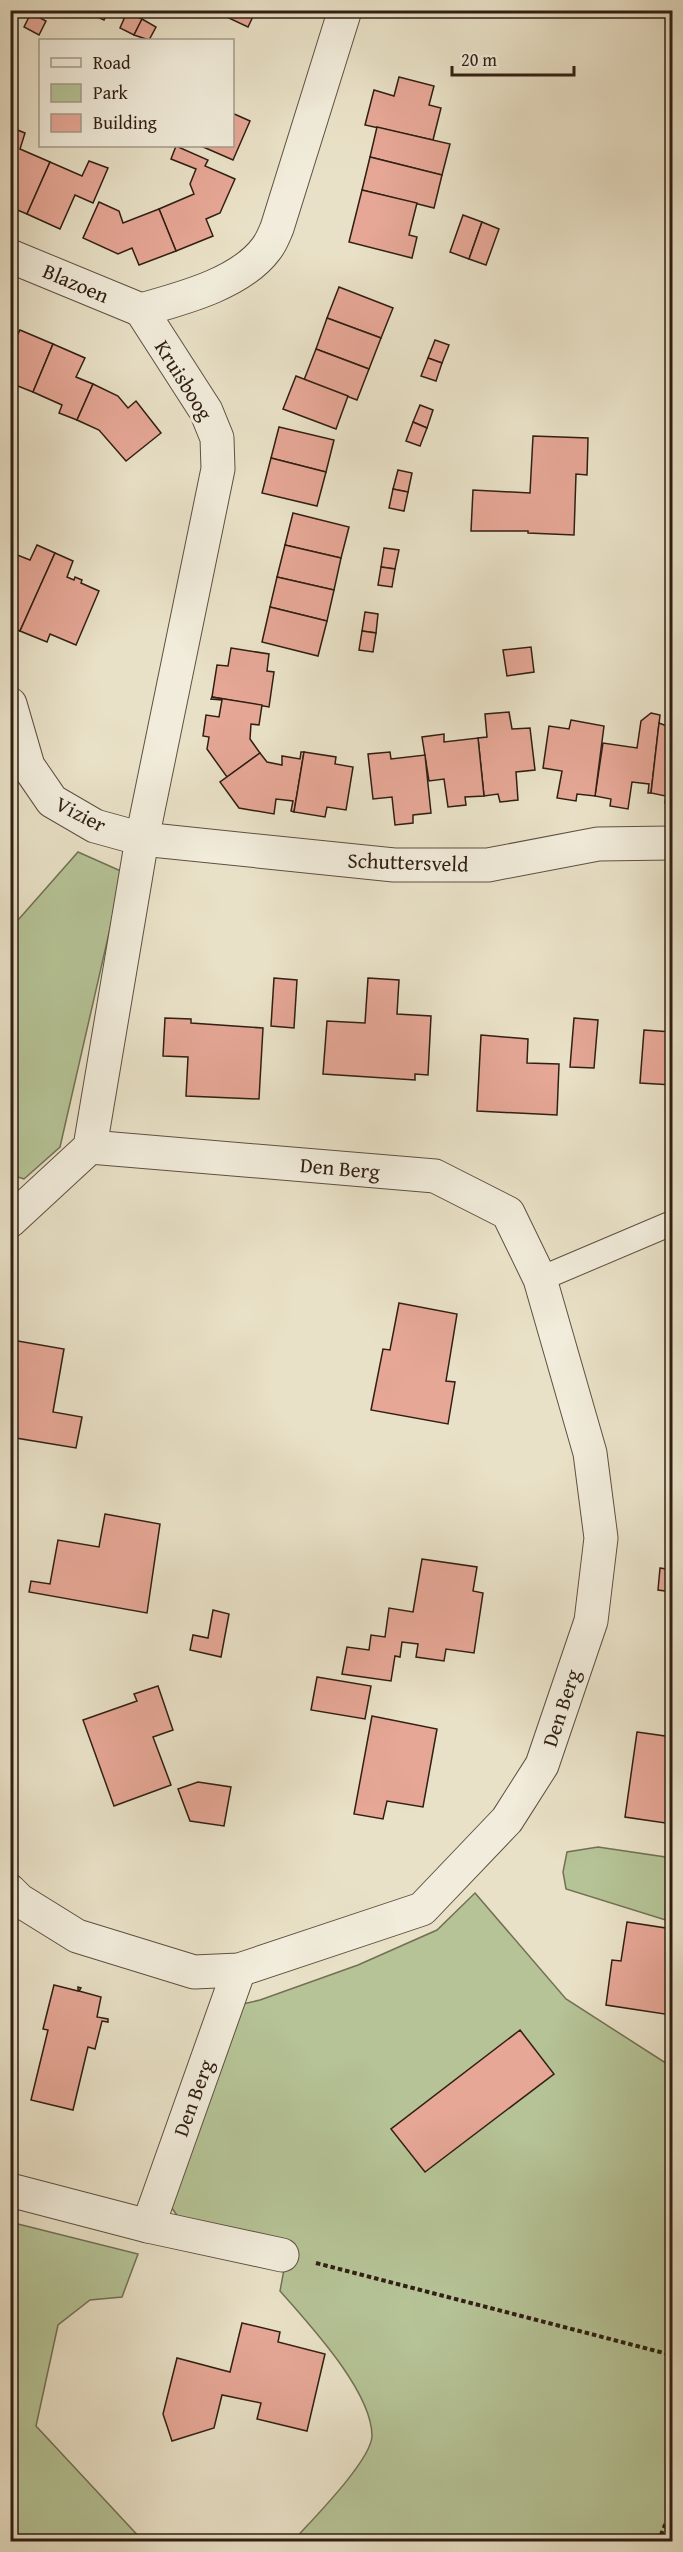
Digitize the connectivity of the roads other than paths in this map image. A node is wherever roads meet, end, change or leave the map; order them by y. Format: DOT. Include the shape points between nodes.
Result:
graph roads {
  1 [pos="345,10"];
  2 [pos="10,256"];
  3 [pos="141,310"];
  4 [pos="10,704"];
  5 [pos="142,839"];
  6 [pos="672,843"];
  7 [pos="90,1147"];
  8 [pos="10,1221"];
  9 [pos="672,1223"];
  10 [pos="540,1280"];
  11 [pos="10,1891"];
  12 [pos="238,1970"];
  13 [pos="10,2190"];
  14 [pos="148,2226"];
  15 [pos="282,2254"];
  1 -- 3 [label="street" via="278,228 266,250 245,269 214,286"];
  2 -- 3 [label="street, Blazoen"];
  3 -- 5 [label="street, Kruisboog" via="206,411 217,438 218,469"];
  4 -- 5 [label="street, Vizier" via="28,766 52,801 95,826"];
  5 -- 6 [label="street, Schuttersveld" via="394,865 488,865 598,844"];
  5 -- 7 [label="street"];
  7 -- 8 [label="street"];
  7 -- 10 [label="street, Den Berg" via="435,1176 508,1213"];
  9 -- 10 [label="lane"];
  10 -- 12 [label="street, Den Berg" via="590,1453 601,1538 591,1621 542,1765 507,1820 422,1909"];
  11 -- 12 [label="street, Den Berg" via="78,1936 195,1972"];
  12 -- 14 [label="street, Den Berg"];
  13 -- 14 [label="street"];
  14 -- 15 [label="street"];
}
